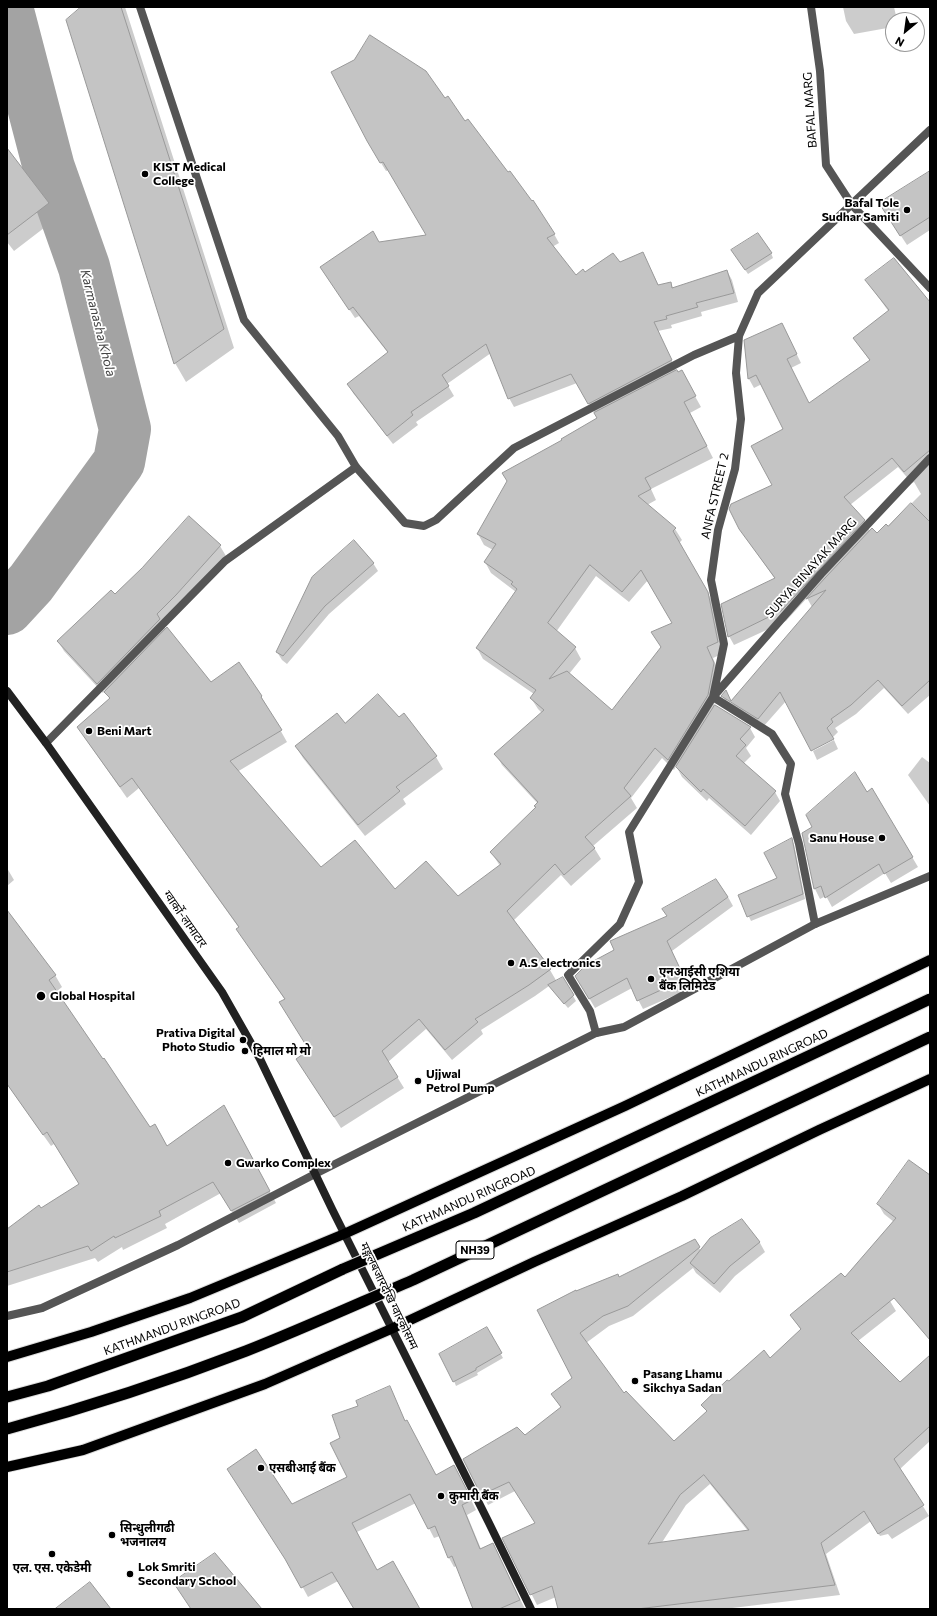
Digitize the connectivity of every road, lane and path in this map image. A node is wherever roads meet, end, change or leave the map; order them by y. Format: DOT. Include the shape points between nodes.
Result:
graph roads {
  1 [pos="140,7"];
  2 [pos="811,7"];
  3 [pos="930,130"];
  4 [pos="852,205"];
  5 [pos="930,288"];
  6 [pos="739,336"];
  7 [pos="930,458"];
  8 [pos="356,467"];
  9 [pos="8,693"];
  10 [pos="713,697"];
  11 [pos="46,743"];
  12 [pos="930,876"];
  13 [pos="815,924"];
  14 [pos="930,960"];
  15 [pos="930,999"];
  16 [pos="596,1033"];
  17 [pos="930,1037"];
  18 [pos="930,1079"];
  19 [pos="315,1174"];
  20 [pos="344,1234"];
  21 [pos="7,1316"];
  22 [pos="391,1329"];
  23 [pos="7,1356"];
  24 [pos="7,1397"];
  25 [pos="7,1429"];
  26 [pos="7,1467"];
  27 [pos="531,1609"];
  1 -- 8 [label="street" via="244,320 338,436"];
  2 -- 4 [label="street, BAFAL MARG" via="820,70 826,165"];
  3 -- 4 [label="street, ANFA STREET 2"];
  4 -- 5 [label="street, BAFAL MARG"];
  4 -- 6 [label="street, ANFA STREET 2" via="758,293"];
  6 -- 8 [label="street" via="694,355 514,448 436,520 424,526 405,523"];
  6 -- 10 [label="street, ANFA STREET 2" via="736,373 741,419 735,469 718,530 711,580 724,644"];
  7 -- 10 [label="street, SURYA BINAYAK MARG" via="821,574"];
  8 -- 11 [label="street" via="225,561"];
  9 -- 11 [label="main road, ग्वार्को-लामाटार"];
  10 -- 13 [label="street" via="772,734 791,764 785,794 799,844"];
  10 -- 16 [label="street" via="629,832 639,882 620,924 568,975 590,1011"];
  11 -- 19 [label="main road, ग्वार्को-लामाटार" via="222,992 260,1059"];
  12 -- 13 [label="street"];
  13 -- 16 [label="street" via="624,1027"];
  14 -- 20 [label="main road" via="625,1106"];
  15 -- 24 [label="highway, KATHMANDU RINGROAD, bridge" via="481,1210 343,1269 242,1316 48,1386"];
  16 -- 19 [label="street"];
  17 -- 25 [label="highway, NH39, bridge" via="413,1280 343,1310 193,1370"];
  18 -- 22 [label="main road"];
  19 -- 20 [label="main road, मङ्गलबजारदेखि ग्वारकोसम्म"];
  19 -- 21 [label="street" via="164,1252 42,1308"];
  20 -- 22 [label="main road, मङ्गलबजारदेखि ग्वारकोसम्म"];
  20 -- 23 [label="main road" via="190,1298 91,1332"];
  22 -- 26 [label="main road" via="257,1387 83,1450"];
  22 -- 27 [label="main road, मङ्गलबजारदेखि ग्वारकोसम्म"];
}
